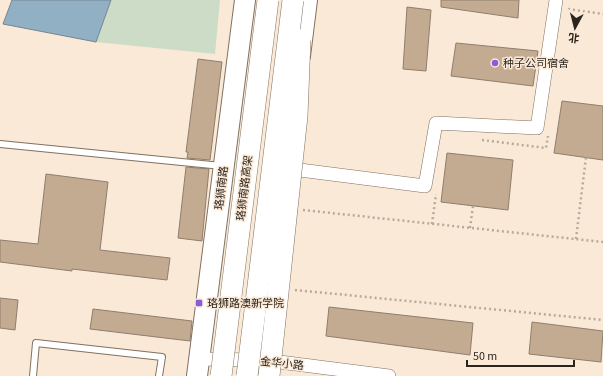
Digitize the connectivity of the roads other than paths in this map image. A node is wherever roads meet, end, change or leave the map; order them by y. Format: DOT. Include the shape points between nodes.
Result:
graph roads {
  1 [pos="244,0"];
  2 [pos="268,0"];
  3 [pos="293,0"];
  4 [pos="302,0"];
  5 [pos="307,0"];
  6 [pos="556,0"];
  7 [pos="0,144"];
  8 [pos="224,166"];
  9 [pos="292,169"];
  10 [pos="198,367"];
  11 [pos="265,371"];
  12 [pos="33,376"];
  13 [pos="159,376"];
  14 [pos="221,376"];
  15 [pos="246,376"];
  16 [pos="389,376"];
  1 -- 8 [label="main road, 珞狮南路"];
  2 -- 14 [label="highway, 珞狮南路高架, bridge"];
  3 -- 15 [label="highway, bridge"];
  4 -- 9 [label="highway, bridge"];
  5 -- 11 [label="main road"];
  6 -- 9 [label="street" via="537,128 436,123 425,186"];
  7 -- 8 [label="lane"];
  8 -- 10 [label="main road, 珞狮南路"];
  9 -- 11 [label="highway, bridge" via="279,289"];
  10 -- 11 [label="street, 金华小路"];
  11 -- 16 [label="street, 金华小路"];
  12 -- 13 [label="lane" via="36,343 162,357"];
}
